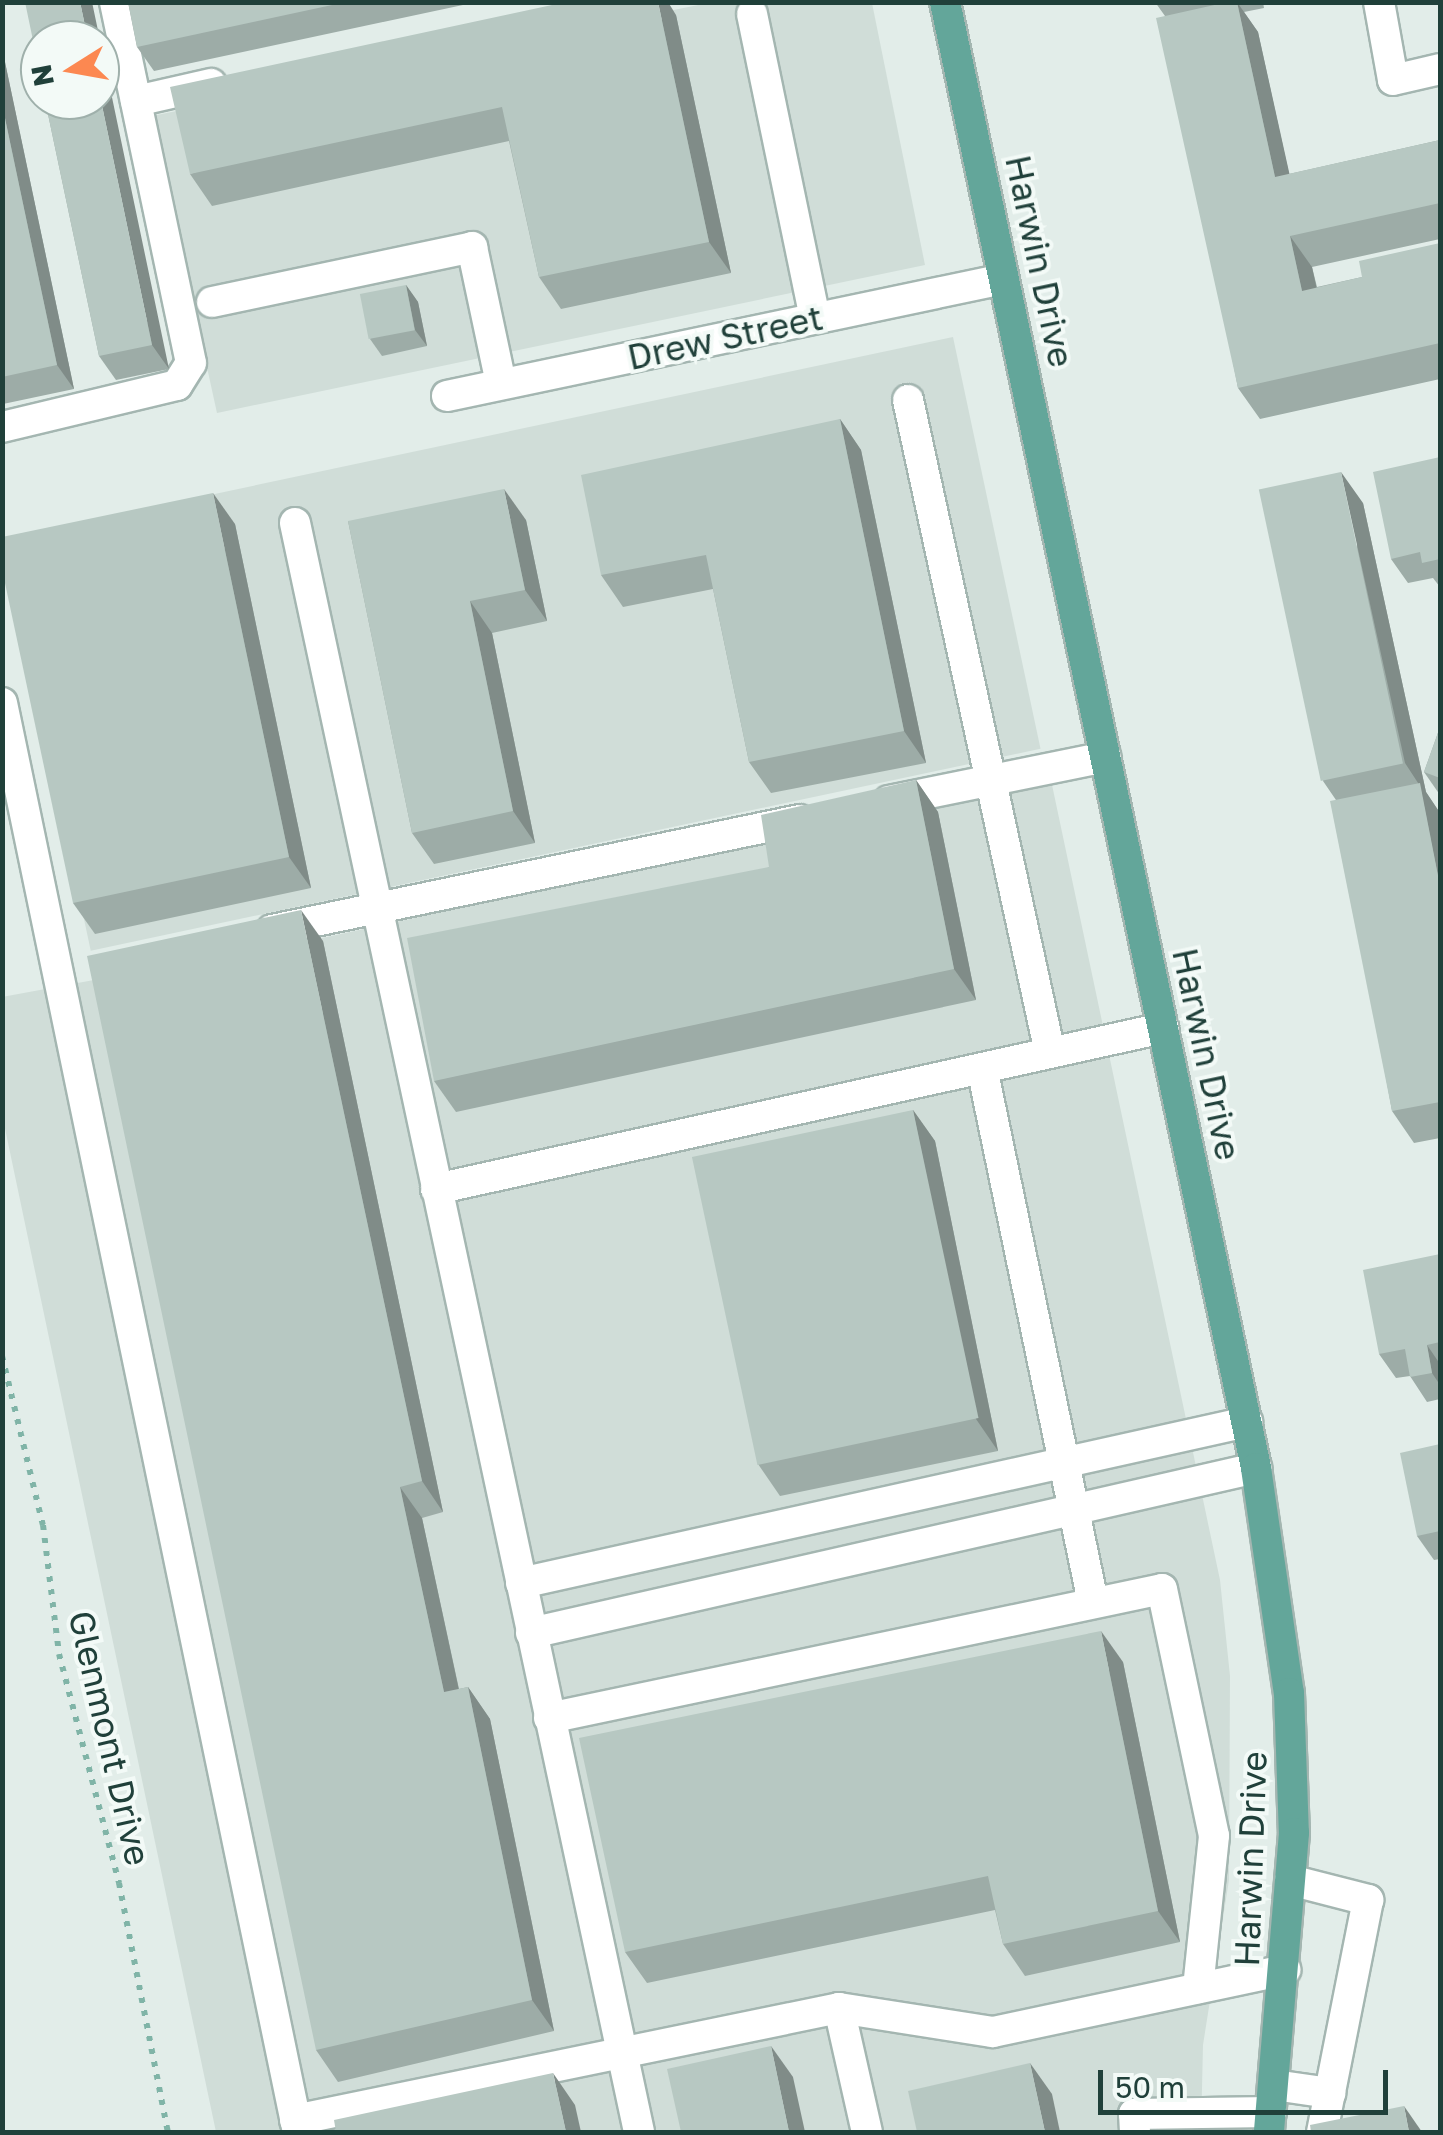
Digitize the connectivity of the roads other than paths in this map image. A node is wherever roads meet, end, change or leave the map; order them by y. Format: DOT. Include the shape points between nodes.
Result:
graph roads {
  1 [pos="116,2"];
  2 [pos="945,2"];
  3 [pos="1378,2"];
  4 [pos="752,14"];
  5 [pos="1440,70"];
  6 [pos="249,76"];
  7 [pos="136,101"];
  8 [pos="1003,280"];
  9 [pos="212,302"];
  10 [pos="816,318"];
  11 [pos="500,384"];
  12 [pos="447,396"];
  13 [pos="908,400"];
  14 [pos="2,427"];
  15 [pos="295,523"];
  16 [pos="2,703"];
  17 [pos="1106,758"];
  18 [pos="992,780"];
  19 [pos="375,908"];
  20 [pos="245,936"];
  21 [pos="96,968"];
  22 [pos="59,976"];
  23 [pos="1164,1028"];
  24 [pos="1050,1052"];
  25 [pos="982,1068"];
  26 [pos="436,1189"];
  27 [pos="1246,1422"];
  28 [pos="1064,1461"];
  29 [pos="1256,1468"];
  30 [pos="1074,1509"];
  31 [pos="521,1583"];
  32 [pos="1093,1602"];
  33 [pos="531,1633"];
  34 [pos="549,1718"];
  35 [pos="1290,1880"];
  36 [pos="1286,1970"];
  37 [pos="1198,1988"];
  38 [pos="839,2008"];
  39 [pos="622,2050"];
  40 [pos="1330,2093"];
  41 [pos="1271,2110"];
  42 [pos="296,2126"];
  43 [pos="639,2132"];
  44 [pos="867,2132"];
  45 [pos="1136,2132"];
  46 [pos="1322,2132"];
  1 -- 7 [label="street"];
  2 -- 8 [label="main road, Harwin Drive"];
  3 -- 5 [label="street" via="1394,80"];
  4 -- 10 [label="street"];
  6 -- 7 [label="street"];
  7 -- 14 [label="street" via="191,363 177,385"];
  8 -- 10 [label="street, Drew Street"];
  8 -- 17 [label="main road, Harwin Drive"];
  9 -- 11 [label="street" via="472,247"];
  10 -- 11 [label="street, Drew Street"];
  11 -- 12 [label="street, Drew Street"];
  13 -- 18 [label="street"];
  15 -- 19 [label="street"];
  16 -- 22 [label="street"];
  17 -- 18 [label="street"];
  17 -- 23 [label="main road, Harwin Drive"];
  18 -- 19 [label="street"];
  18 -- 24 [label="street"];
  19 -- 20 [label="street"];
  19 -- 26 [label="street"];
  21 -- 22 [label="street"];
  22 -- 42 [label="street"];
  23 -- 24 [label="street"];
  23 -- 27 [label="main road, Harwin Drive"];
  24 -- 25 [label="street"];
  25 -- 26 [label="street"];
  25 -- 28 [label="street"];
  26 -- 31 [label="street"];
  27 -- 28 [label="street"];
  27 -- 29 [label="main road, Harwin Drive"];
  28 -- 30 [label="street"];
  28 -- 31 [label="street"];
  29 -- 30 [label="street"];
  29 -- 35 [label="main road, Harwin Drive" via="1290,1693"];
  30 -- 32 [label="street"];
  30 -- 33 [label="street"];
  31 -- 33 [label="street"];
  32 -- 34 [label="street"];
  32 -- 37 [label="street" via="1162,1590 1214,1836"];
  33 -- 34 [label="street"];
  34 -- 39 [label="street"];
  35 -- 36 [label="main road, Harwin Drive"];
  35 -- 40 [label="street" via="1368,1900"];
  36 -- 37 [label="street"];
  36 -- 41 [label="main road, Harwin Drive"];
  37 -- 38 [label="street" via="993,2032"];
  38 -- 39 [label="street"];
  38 -- 44 [label="street"];
  39 -- 42 [label="street"];
  39 -- 43 [label="street"];
  40 -- 41 [label="street"];
  40 -- 46 [label="street"];
  41 -- 45 [label="street" via="1134,2114"];
}
